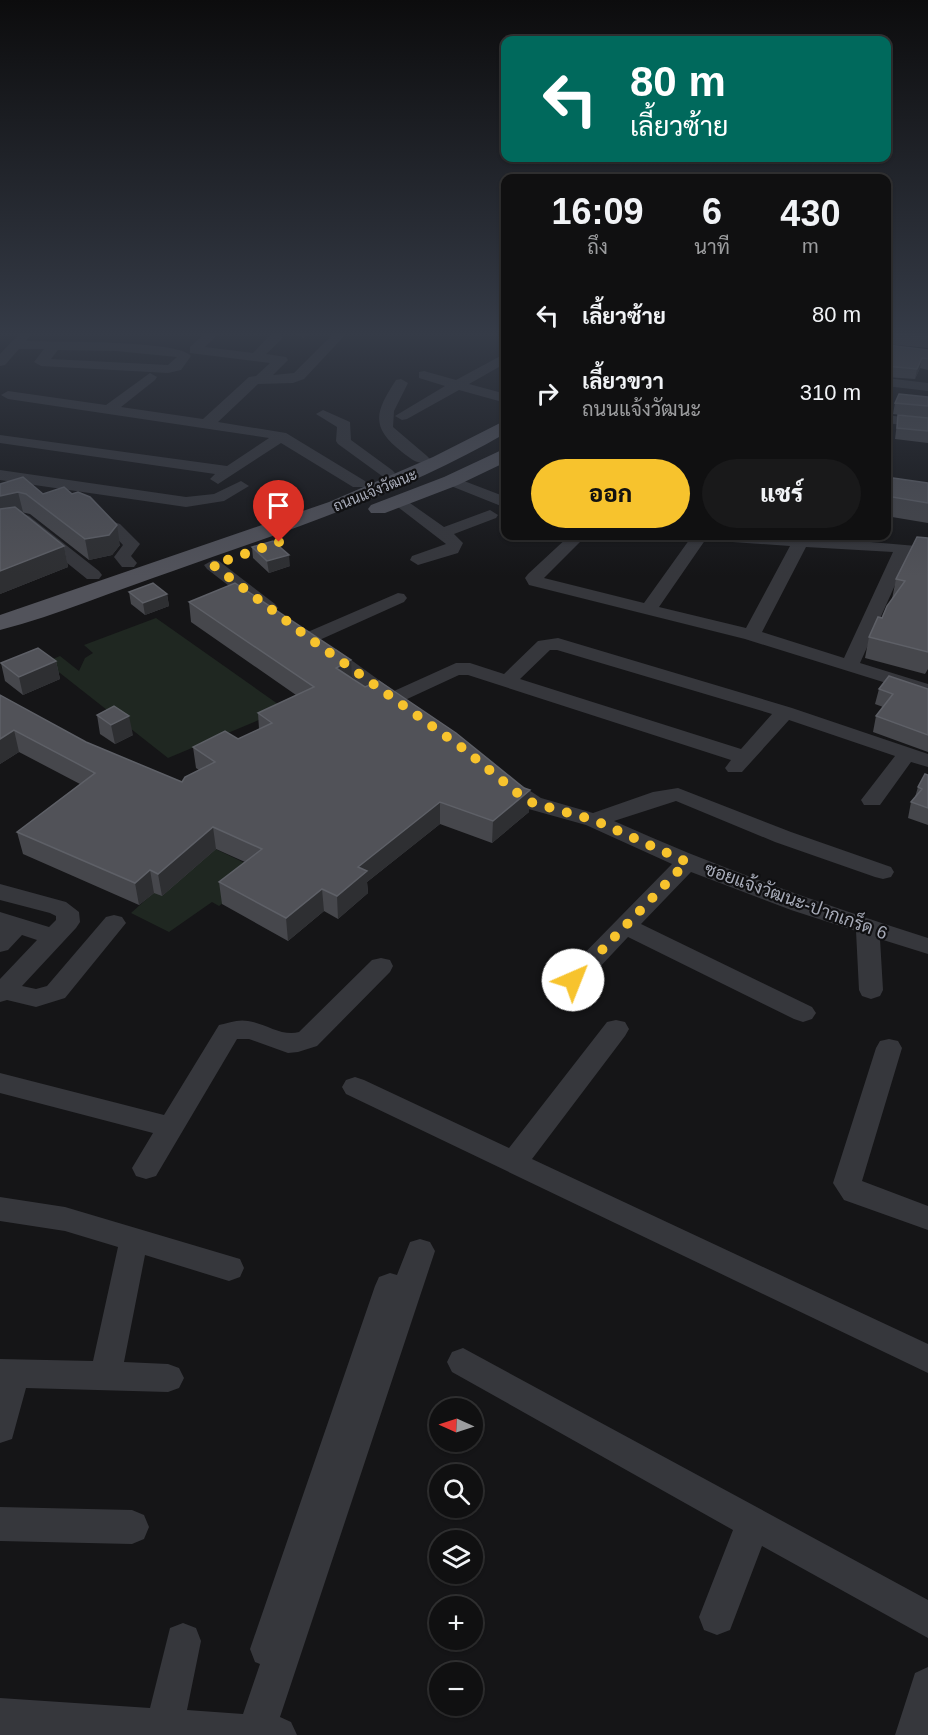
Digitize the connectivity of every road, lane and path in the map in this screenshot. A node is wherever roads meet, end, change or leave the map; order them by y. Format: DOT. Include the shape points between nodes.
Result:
graph roads {
  1 [pos="136,414"];
  2 [pos="217,414"];
  3 [pos="323,414"];
  4 [pos="384,414"];
  5 [pos="405,414"];
  6 [pos="402,416"];
  7 [pos="501,420"];
  8 [pos="891,420"];
  9 [pos="207,424"];
  10 [pos="928,424"];
  11 [pos="501,428"];
  12 [pos="281,436"];
  13 [pos="469,438"];
  14 [pos="0,439"];
  15 [pos="501,440"];
  16 [pos="501,449"];
  17 [pos="501,457"];
  18 [pos="422,459"];
  19 [pos="228,471"];
  20 [pos="387,473"];
  21 [pos="0,475"];
  22 [pos="457,479"];
  23 [pos="359,484"];
  24 [pos="78,486"];
  25 [pos="240,486"];
  26 [pos="501,492"];
  27 [pos="130,493"];
  28 [pos="63,499"];
  29 [pos="193,501"];
  30 [pos="400,501"];
  31 [pos="501,501"];
  32 [pos="361,508"];
  33 [pos="490,515"];
  34 [pos="0,524"];
  35 [pos="442,533"];
  36 [pos="574,540"];
  37 [pos="697,540"];
  38 [pos="773,540"];
  39 [pos="801,542"];
  40 [pos="903,548"];
  41 [pos="928,552"];
  42 [pos="418,560"];
  43 [pos="128,563"];
  44 [pos="213,565"];
  45 [pos="93,575"];
  46 [pos="398,598"];
  47 [pos="0,607"];
  48 [pos="649,608"];
  49 [pos="0,615"];
  50 [pos="0,623"];
  51 [pos="375,624"];
  52 [pos="0,634"];
  53 [pos="751,635"];
  54 [pos="0,641"];
  55 [pos="314,643"];
  56 [pos="849,667"];
  57 [pos="509,679"];
  58 [pos="928,690"];
  59 [pos="393,699"];
  60 [pos="410,711"];
  61 [pos="785,712"];
  62 [pos="908,754"];
  63 [pos="928,761"];
  64 [pos="485,766"];
  65 [pos="872,800"];
  66 [pos="594,820"];
  67 [pos="687,862"];
  68 [pos="883,872"];
  69 [pos="0,892"];
  70 [pos="9,922"];
  71 [pos="114,923"];
  72 [pos="625,926"];
  73 [pos="868,927"];
  74 [pos="54,937"];
  75 [pos="0,944"];
  76 [pos="928,946"];
  77 [pos="381,966"];
  78 [pos="573,980"];
  79 [pos="871,990"];
  80 [pos="2,992"];
  81 [pos="803,1013"];
  82 [pos="616,1029"];
  83 [pos="889,1048"];
  84 [pos="2,1087"];
  85 [pos="355,1087"];
  86 [pos="169,1127"];
  87 [pos="514,1162"];
  88 [pos="146,1168"];
  89 [pos="0,1209"];
  90 [pos="928,1218"];
  91 [pos="134,1239"];
  92 [pos="420,1251"];
  93 [pos="229,1268"];
  94 [pos="390,1286"];
  95 [pos="928,1359"];
  96 [pos="464,1362"];
  97 [pos="7,1373"];
  98 [pos="106,1375"];
  99 [pos="168,1378"];
  100 [pos="0,1428"];
  101 [pos="0,1524"];
  102 [pos="753,1524"];
  103 [pos="132,1527"];
  104 [pos="717,1617"];
  105 [pos="928,1620"];
  106 [pos="183,1641"];
  107 [pos="928,1686"];
  108 [pos="0,1717"];
  109 [pos="165,1726"];
  110 [pos="103,1729"];
  111 [pos="258,1733"];
  112 [pos="914,1735"];
  1 -- 9 [label="street"];
  2 -- 9 [label="street"];
  3 -- 20 [label="street" via="345,424 343,441"];
  4 -- 18 [label="street" via="384,426 393,437"];
  5 -- 6 [label="street"];
  7 -- 13 [label="main road, ถนนแจ้งวัฒนะ"];
  8 -- 10 [label="street"];
  9 -- 12 [label="street"];
  11 -- 50 [label="main road, ถนนแจ้งวัฒนะ" via="429,468 367,494"];
  12 -- 19 [label="street"];
  12 -- 23 [label="street"];
  13 -- 18 [label="main road, ถนนแจ้งวัฒนะ"];
  13 -- 49 [label="main road" via="394,478"];
  14 -- 19 [label="street"];
  15 -- 32 [label="main road, ถนนแจ้งวัฒนะ" via="441,473"];
  16 -- 32 [label="main road" via="435,484"];
  17 -- 22 [label="main road, ถนนแจ้งวัฒนะ"];
  18 -- 20 [label="main road, ถนนแจ้งวัฒนะ"];
  19 -- 29 [label="street"];
  20 -- 23 [label="main road, ถนนแจ้งวัฒนะ"];
  21 -- 24 [label="street"];
  22 -- 26 [label="street"];
  22 -- 30 [label="main road, ถนนแจ้งวัฒนะ"];
  22 -- 31 [label="street"];
  23 -- 43 [label="main road, ถนนแจ้งวัฒนะ"];
  24 -- 27 [label="street"];
  24 -- 28 [label="street"];
  25 -- 29 [label="street" via="218,498"];
  27 -- 29 [label="street"];
  27 -- 43 [label="street" via="109,522 132,544 122,557"];
  30 -- 35 [label="street"];
  30 -- 44 [label="main road, ถนนแจ้งวัฒนะ"];
  32 -- 52 [label="main road, ถนนแจ้งวัฒนะ"];
  33 -- 35 [label="street"];
  34 -- 45 [label="street" via="23,519"];
  35 -- 42 [label="street" via="455,543 455,548"];
  36 -- 48 [label="street" via="535,581"];
  37 -- 48 [label="street"];
  38 -- 39 [label="street"];
  39 -- 40 [label="street"];
  39 -- 53 [label="street"];
  40 -- 41 [label="street"];
  40 -- 56 [label="street"];
  43 -- 45 [label="main road, ถนนแจ้งวัฒนะ"];
  44 -- 54 [label="main road, ถนนแจ้งวัฒนะ"];
  44 -- 55 [label="street"];
  45 -- 47 [label="main road, ถนนแจ้งวัฒนะ"];
  46 -- 55 [label="street"];
  48 -- 53 [label="street"];
  51 -- 55 [label="street"];
  53 -- 56 [label="street"];
  55 -- 59 [label="street"];
  56 -- 58 [label="street"];
  57 -- 59 [label="street" via="463,668"];
  57 -- 61 [label="street" via="545,645 558,644"];
  57 -- 61 [label="street" via="739,763"];
  59 -- 60 [label="street"];
  61 -- 62 [label="street"];
  62 -- 63 [label="street"];
  62 -- 65 [label="street"];
  64 -- 66 [label="street, ซอยแจ้งวัฒนะ-ปากเกร็ด 6" via="533,803"];
  66 -- 67 [label="street, ซอยแจ้งวัฒนะ-ปากเกร็ด 6"];
  66 -- 68 [label="street" via="678,794"];
  67 -- 72 [label="street"];
  67 -- 73 [label="street, ซอยแจ้งวัฒนะ-ปากเกร็ด 6"];
  69 -- 74 [label="street" via="67,912 68,922"];
  70 -- 74 [label="street"];
  70 -- 75 [label="street"];
  71 -- 80 [label="street" via="56,992 36,998"];
  72 -- 78 [label="street"];
  72 -- 81 [label="street"];
  73 -- 76 [label="street, ซอยแจ้งวัฒนะ-ปากเกร็ด 6"];
  73 -- 79 [label="street"];
  74 -- 80 [label="street"];
  77 -- 86 [label="street" via="299,1044 288,1045 252,1029 239,1027 228,1032"];
  82 -- 87 [label="street"];
  83 -- 90 [label="street" via="847,1183 854,1192"];
  84 -- 86 [label="street"];
  85 -- 87 [label="street"];
  86 -- 88 [label="street"];
  87 -- 95 [label="street"];
  89 -- 91 [label="street" via="65,1219"];
  91 -- 93 [label="street"];
  91 -- 98 [label="street"];
  92 -- 111 [label="street"];
  94 -- 111 [label="street"];
  96 -- 102 [label="street"];
  97 -- 98 [label="street"];
  97 -- 100 [label="street"];
  98 -- 99 [label="street"];
  101 -- 103 [label="street"];
  102 -- 104 [label="street"];
  102 -- 105 [label="street"];
  106 -- 109 [label="street"];
  107 -- 112 [label="street"];
  108 -- 110 [label="street"];
  109 -- 110 [label="street"];
  109 -- 111 [label="street"];
}
